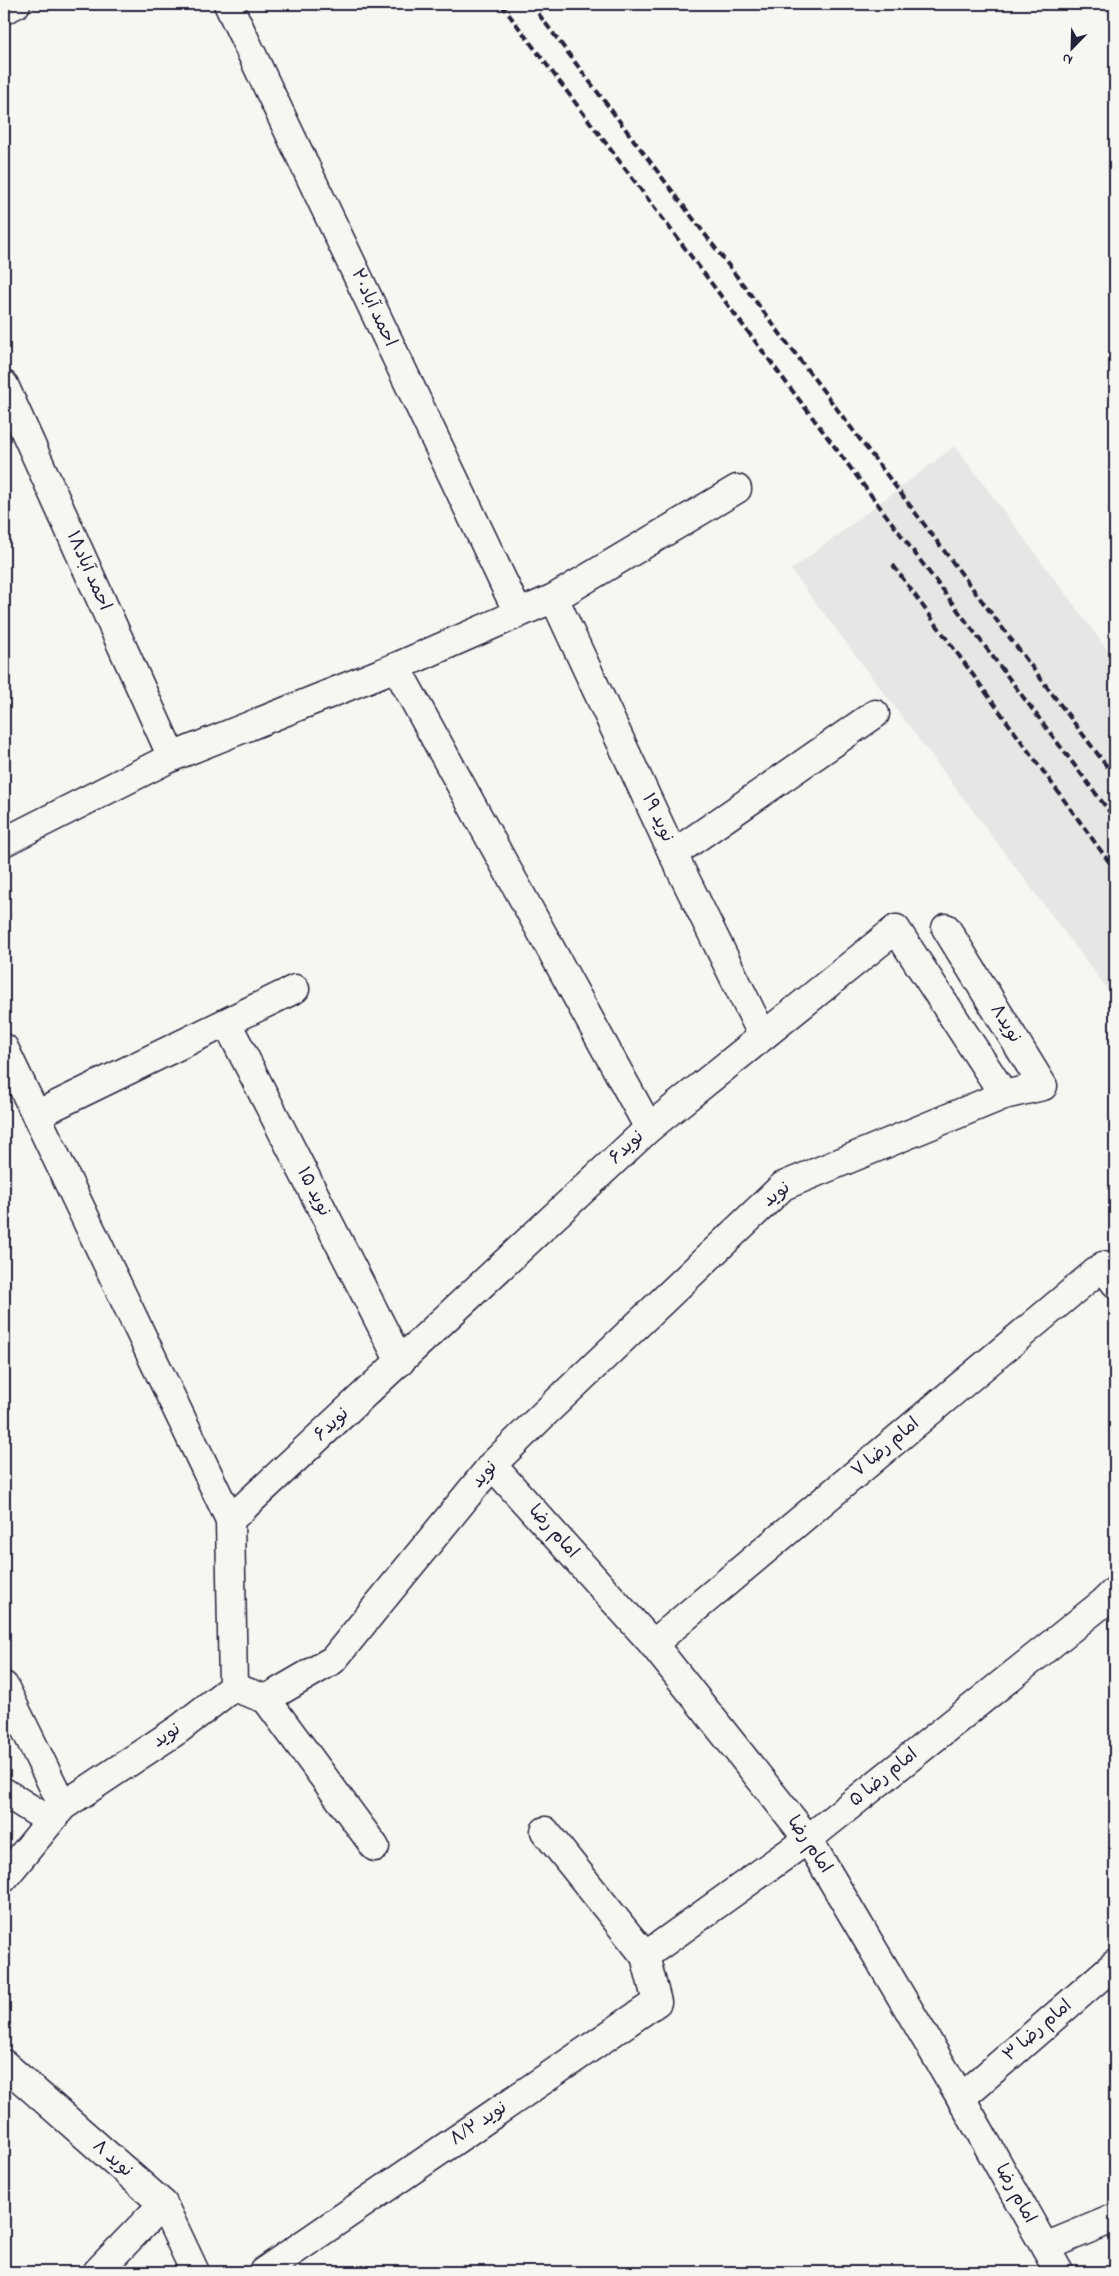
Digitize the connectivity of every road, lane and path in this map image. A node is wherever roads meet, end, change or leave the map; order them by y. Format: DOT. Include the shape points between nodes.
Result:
graph roads {
  1 [pos="16,4"];
  2 [pos="228,4"];
  3 [pos="4,10"];
  4 [pos="4,385"];
  5 [pos="737,489"];
  6 [pos="554,598"];
  7 [pos="518,613"];
  8 [pos="396,667"];
  9 [pos="875,714"];
  10 [pos="172,757"];
  11 [pos="4,842"];
  12 [pos="673,854"];
  13 [pos="946,928"];
  14 [pos="295,990"];
  15 [pos="226,1023"];
  16 [pos="763,1036"];
  17 [pos="4,1048"];
  18 [pos="1004,1095"];
  19 [pos="36,1115"];
  20 [pos="648,1128"];
  21 [pos="1115,1283"];
  22 [pos="400,1362"];
  23 [pos="492,1465"];
  24 [pos="230,1520"];
  25 [pos="1115,1591"];
  26 [pos="652,1644"];
  27 [pos="4,1686"];
  28 [pos="233,1687"];
  29 [pos="266,1699"];
  30 [pos="4,1792"];
  31 [pos="57,1814"];
  32 [pos="545,1830"];
  33 [pos="808,1839"];
  34 [pos="376,1847"];
  35 [pos="4,1878"];
  36 [pos="645,1956"];
  37 [pos="1115,1964"];
  38 [pos="4,2064"];
  39 [pos="961,2098"];
  40 [pos="163,2204"];
  41 [pos="1115,2218"];
  42 [pos="1045,2247"];
  43 [pos="97,2272"];
  44 [pos="195,2272"];
  45 [pos="263,2272"];
  46 [pos="1059,2272"];
  1 -- 3 [label="street"];
  2 -- 7 [label="street, احمد آباد۲۰"];
  4 -- 10 [label="street, احمد آباد۱۸"];
  5 -- 6 [label="street"];
  6 -- 7 [label="street"];
  6 -- 12 [label="street, نوید ۱۹"];
  7 -- 8 [label="street"];
  8 -- 10 [label="street"];
  8 -- 20 [label="street"];
  9 -- 12 [label="street"];
  10 -- 11 [label="street"];
  12 -- 16 [label="street, نوید ۱۹"];
  13 -- 18 [label="street, نوید۸" via="1043,1086"];
  14 -- 15 [label="street"];
  15 -- 19 [label="street"];
  15 -- 22 [label="street, نوید ۱۵"];
  16 -- 18 [label="street, نوید۶" via="896,929"];
  16 -- 20 [label="street, نوید۶"];
  17 -- 19 [label="street"];
  18 -- 23 [label="street, نوید" via="784,1186"];
  19 -- 24 [label="street"];
  20 -- 22 [label="street, نوید۶"];
  21 -- 26 [label="street, امام رضا ۷" via="1103,1266"];
  22 -- 24 [label="street, نوید۶"];
  23 -- 26 [label="street, امام رضا"];
  23 -- 29 [label="street, نوید" via="333,1660"];
  24 -- 28 [label="street"];
  25 -- 33 [label="street, امام رضا ۵"];
  26 -- 33 [label="street, امام رضا"];
  27 -- 31 [label="street"];
  28 -- 29 [label="street"];
  28 -- 31 [label="street, نوید"];
  29 -- 34 [label="street"];
  30 -- 31 [label="street"];
  31 -- 35 [label="street, نوید"];
  32 -- 36 [label="street"];
  33 -- 36 [label="street, امام رضا ۵"];
  33 -- 39 [label="street, امام رضا"];
  36 -- 45 [label="street, نوید ۸/۲" via="657,2002"];
  37 -- 39 [label="street, امام رضا ۳"];
  38 -- 40 [label="street, نوید ۸"];
  39 -- 42 [label="street, امام رضا"];
  40 -- 43 [label="street"];
  40 -- 44 [label="street, نوید ۸"];
  41 -- 42 [label="street"];
  42 -- 46 [label="street, امام رضا"];
}
